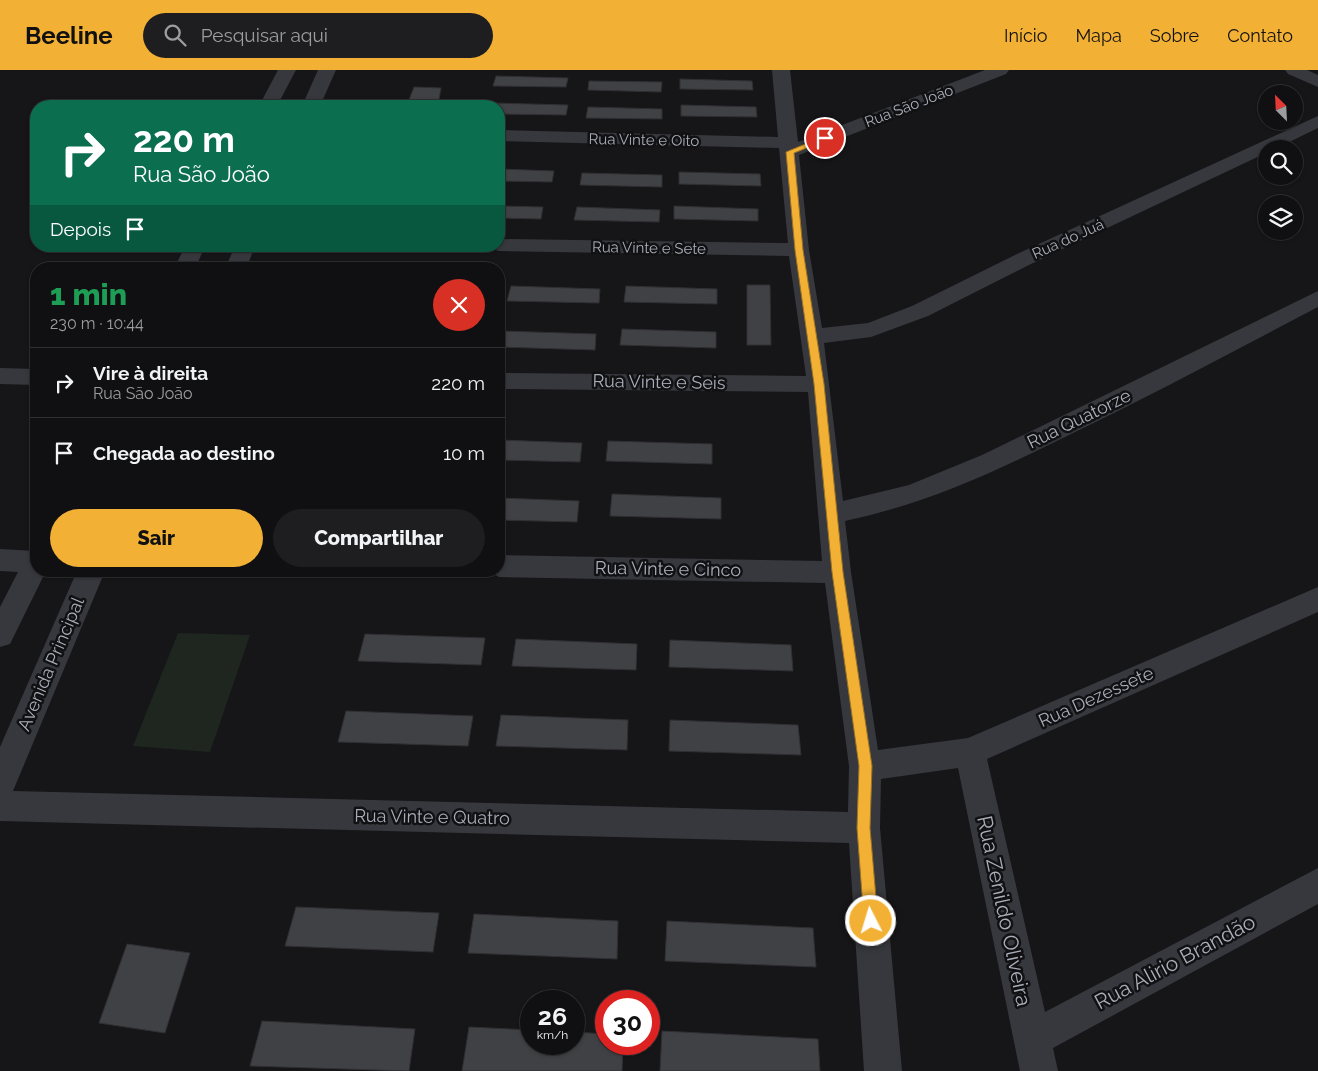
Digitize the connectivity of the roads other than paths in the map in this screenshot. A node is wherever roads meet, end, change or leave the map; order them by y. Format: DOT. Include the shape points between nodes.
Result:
graph roads {
  1 [pos="287,70"];
  2 [pos="327,70"];
  3 [pos="781,70"];
  4 [pos="1000,70"];
  5 [pos="1294,70"];
  6 [pos="1318,82"];
  7 [pos="271,100"];
  8 [pos="314,100"];
  9 [pos="1318,121"];
  10 [pos="505,136"];
  11 [pos="789,148"];
  12 [pos="505,245"];
  13 [pos="799,250"];
  14 [pos="1318,298"];
  15 [pos="813,337"];
  16 [pos="0,376"];
  17 [pos="30,377"];
  18 [pos="505,381"];
  19 [pos="819,384"];
  20 [pos="830,514"];
  21 [pos="0,560"];
  22 [pos="30,562"];
  23 [pos="505,566"];
  24 [pos="838,572"];
  25 [pos="30,575"];
  26 [pos="88,577"];
  27 [pos="1318,599"];
  28 [pos="0,635"];
  29 [pos="970,752"];
  30 [pos="865,766"];
  31 [pos="0,784"];
  32 [pos="0,806"];
  33 [pos="864,828"];
  34 [pos="1318,885"];
  35 [pos="1035,1055"];
  36 [pos="883,1071"];
  1 -- 7 [label="street"];
  2 -- 8 [label="street"];
  3 -- 11 [label="street"];
  4 -- 11 [label="street, Rua São João"];
  5 -- 6 [label="street"];
  9 -- 15 [label="street, Rua do Juá" via="912,315 871,330"];
  10 -- 11 [label="street, Rua Vinte e Oito"];
  11 -- 13 [label="street"];
  12 -- 13 [label="street, Rua Vinte e Sete"];
  13 -- 15 [label="street"];
  14 -- 20 [label="street, Rua Quatorze" via="991,462 917,493"];
  15 -- 19 [label="street"];
  16 -- 17 [label="street"];
  18 -- 19 [label="street, Rua Vinte e Seis"];
  19 -- 20 [label="street"];
  20 -- 24 [label="street"];
  21 -- 22 [label="street"];
  23 -- 24 [label="street, Rua Vinte e Cinco"];
  24 -- 30 [label="street"];
  25 -- 28 [label="street"];
  26 -- 31 [label="street, Avenida Principal"];
  27 -- 29 [label="street, Rua Dezessete"];
  29 -- 30 [label="street, Rua Dezessete"];
  29 -- 35 [label="street, Rua Zenildo Oliveira"];
  30 -- 33 [label="street"];
  32 -- 33 [label="street, Rua Vinte e Quatro"];
  33 -- 36 [label="street"];
  34 -- 35 [label="street, Rua Alirio Brandão"];
}
